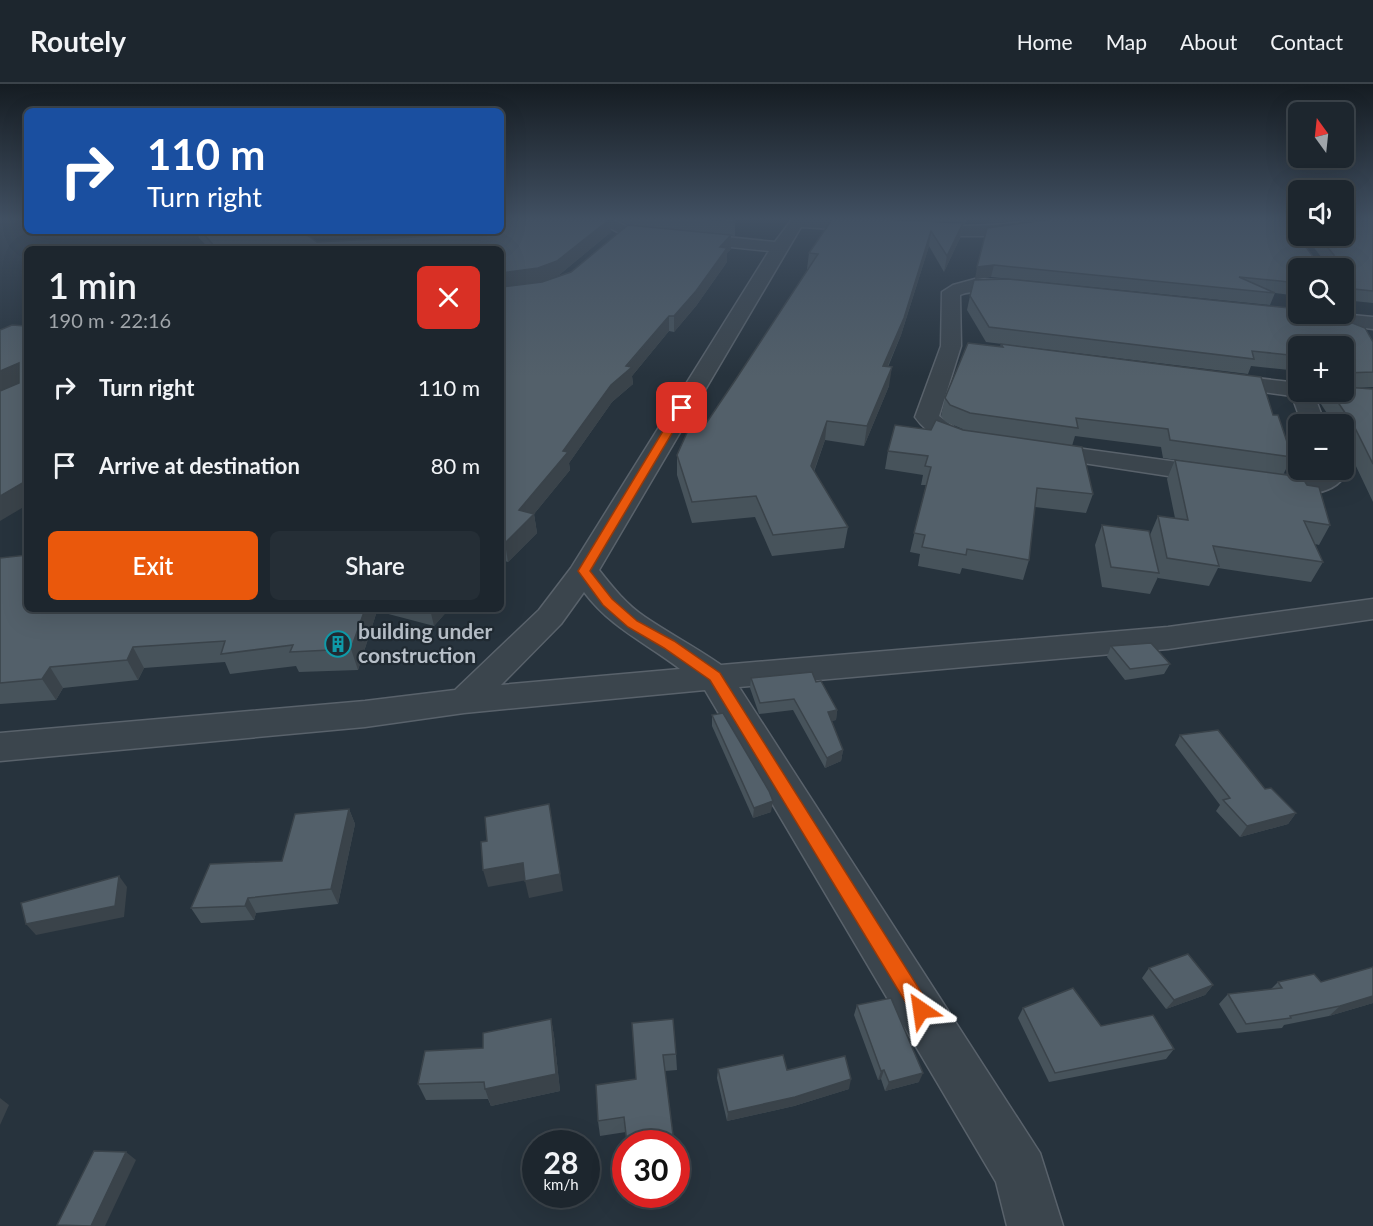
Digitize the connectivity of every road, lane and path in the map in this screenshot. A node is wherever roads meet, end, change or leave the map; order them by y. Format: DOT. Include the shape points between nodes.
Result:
graph roads {
  1 [pos="763,271"];
  2 [pos="1029,288"];
  3 [pos="1275,312"];
  4 [pos="1365,321"];
  5 [pos="1206,379"];
  6 [pos="1288,390"];
  7 [pos="1327,480"];
  8 [pos="584,571"];
  9 [pos="1373,609"];
  10 [pos="715,676"];
  11 [pos="464,701"];
  12 [pos="0,746"];
  13 [pos="1035,1226"];
  1 -- 8 [label="street"];
  2 -- 7 [label="street" via="980,284 951,292 963,348 927,417 936,429 959,439 1289,486 1320,485"];
  3 -- 4 [label="street"];
  5 -- 6 [label="street"];
  8 -- 10 [label="street" via="608,602 633,624"];
  8 -- 11 [label="street" via="550,617"];
  9 -- 10 [label="street" via="1168,638"];
  10 -- 11 [label="street"];
  10 -- 13 [label="street" via="1021,1172"];
  11 -- 12 [label="street"];
}
